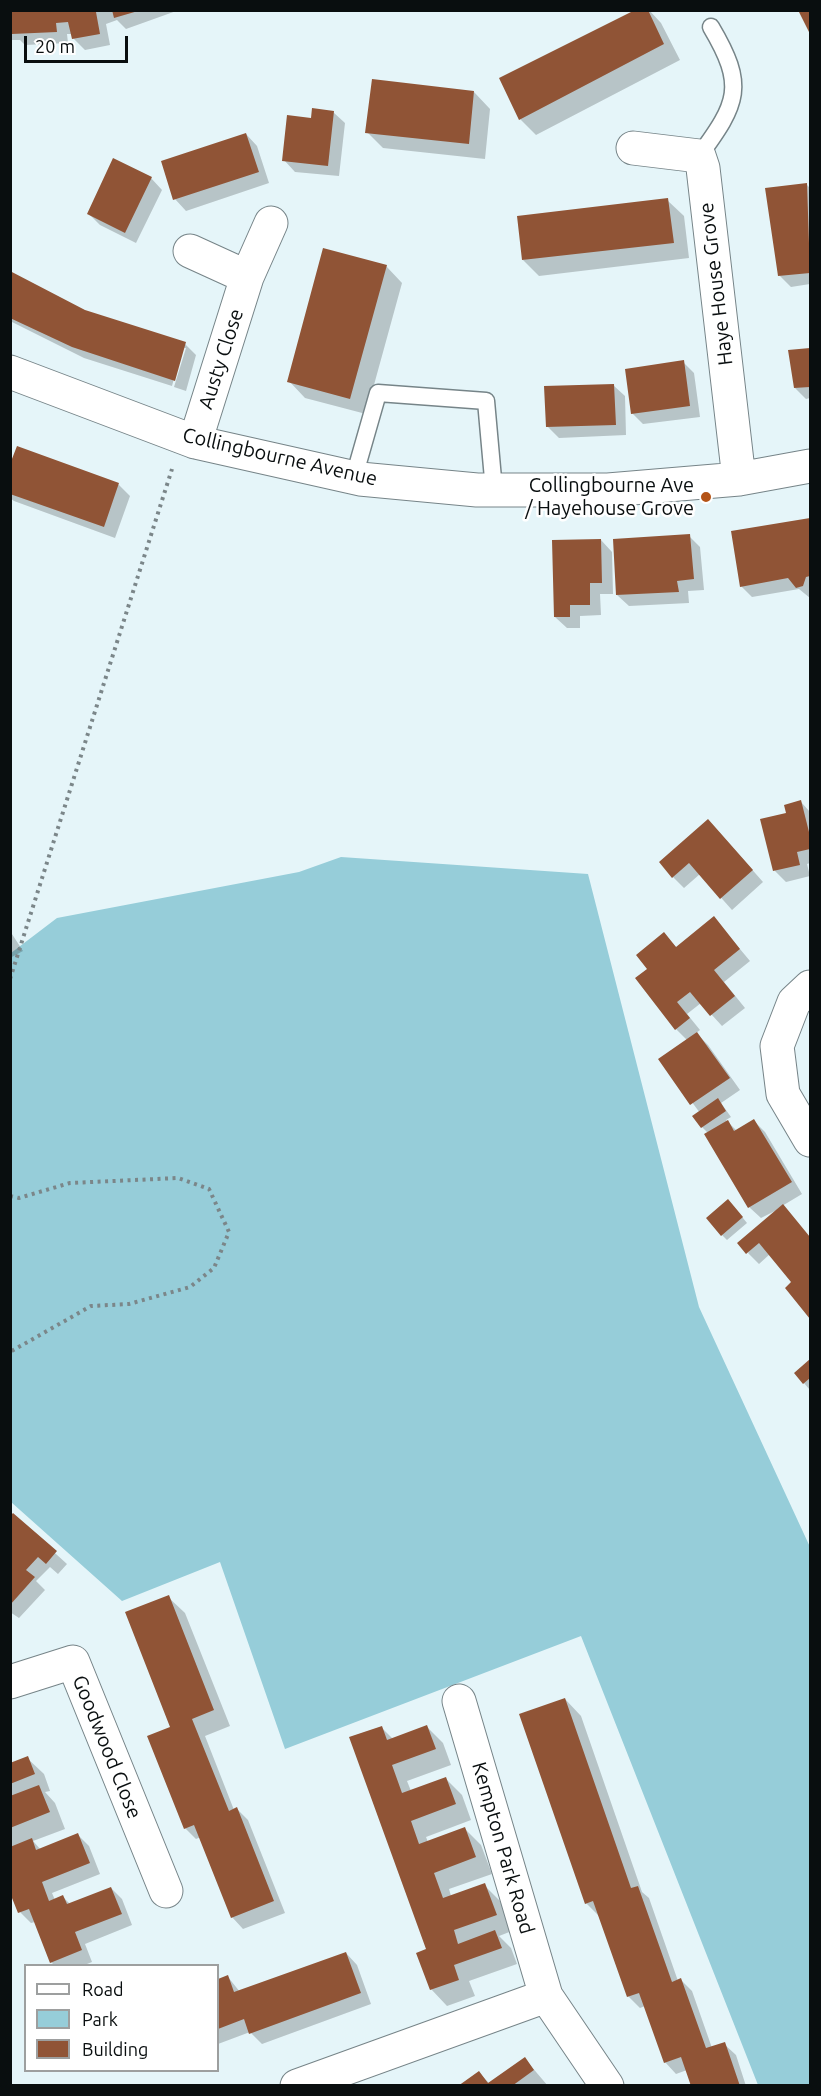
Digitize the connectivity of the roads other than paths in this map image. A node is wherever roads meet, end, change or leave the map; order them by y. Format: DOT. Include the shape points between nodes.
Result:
graph roads {
  1 [pos="711,27"];
  2 [pos="633,148"];
  3 [pos="699,156"];
  4 [pos="271,223"];
  5 [pos="190,251"];
  6 [pos="247,277"];
  7 [pos="10,372"];
  8 [pos="189,439"];
  9 [pos="810,466"];
  10 [pos="354,477"];
  11 [pos="739,480"];
  12 [pos="494,490"];
  13 [pos="810,987"];
  14 [pos="810,1140"];
  15 [pos="10,1682"];
  16 [pos="459,1701"];
  17 [pos="166,1892"];
  18 [pos="546,1995"];
  19 [pos="297,2085"];
  20 [pos="607,2085"];
  1 -- 3 [label="lane" via="733,72 734,92 726,120"];
  2 -- 3 [label="street"];
  3 -- 11 [label="street, Haye House Grove"];
  4 -- 6 [label="street, Austy Close"];
  5 -- 6 [label="street"];
  6 -- 8 [label="street, Austy Close"];
  7 -- 8 [label="street, Collingbourne Avenue"];
  8 -- 10 [label="street, Collingbourne Avenue"];
  9 -- 11 [label="street, Collingbourne Avenue"];
  10 -- 12 [label="street, Collingbourne Avenue"];
  10 -- 12 [label="lane" via="378,393 486,401"];
  11 -- 12 [label="street, Collingbourne Avenue" via="608,490"];
  13 -- 14 [label="street" via="794,1002 777,1046 783,1094"];
  15 -- 17 [label="street, Goodwood Close" via="73,1662"];
  16 -- 18 [label="street, Kempton Park Road"];
  18 -- 19 [label="street"];
  18 -- 20 [label="street, Kempton Park Road"];
}
